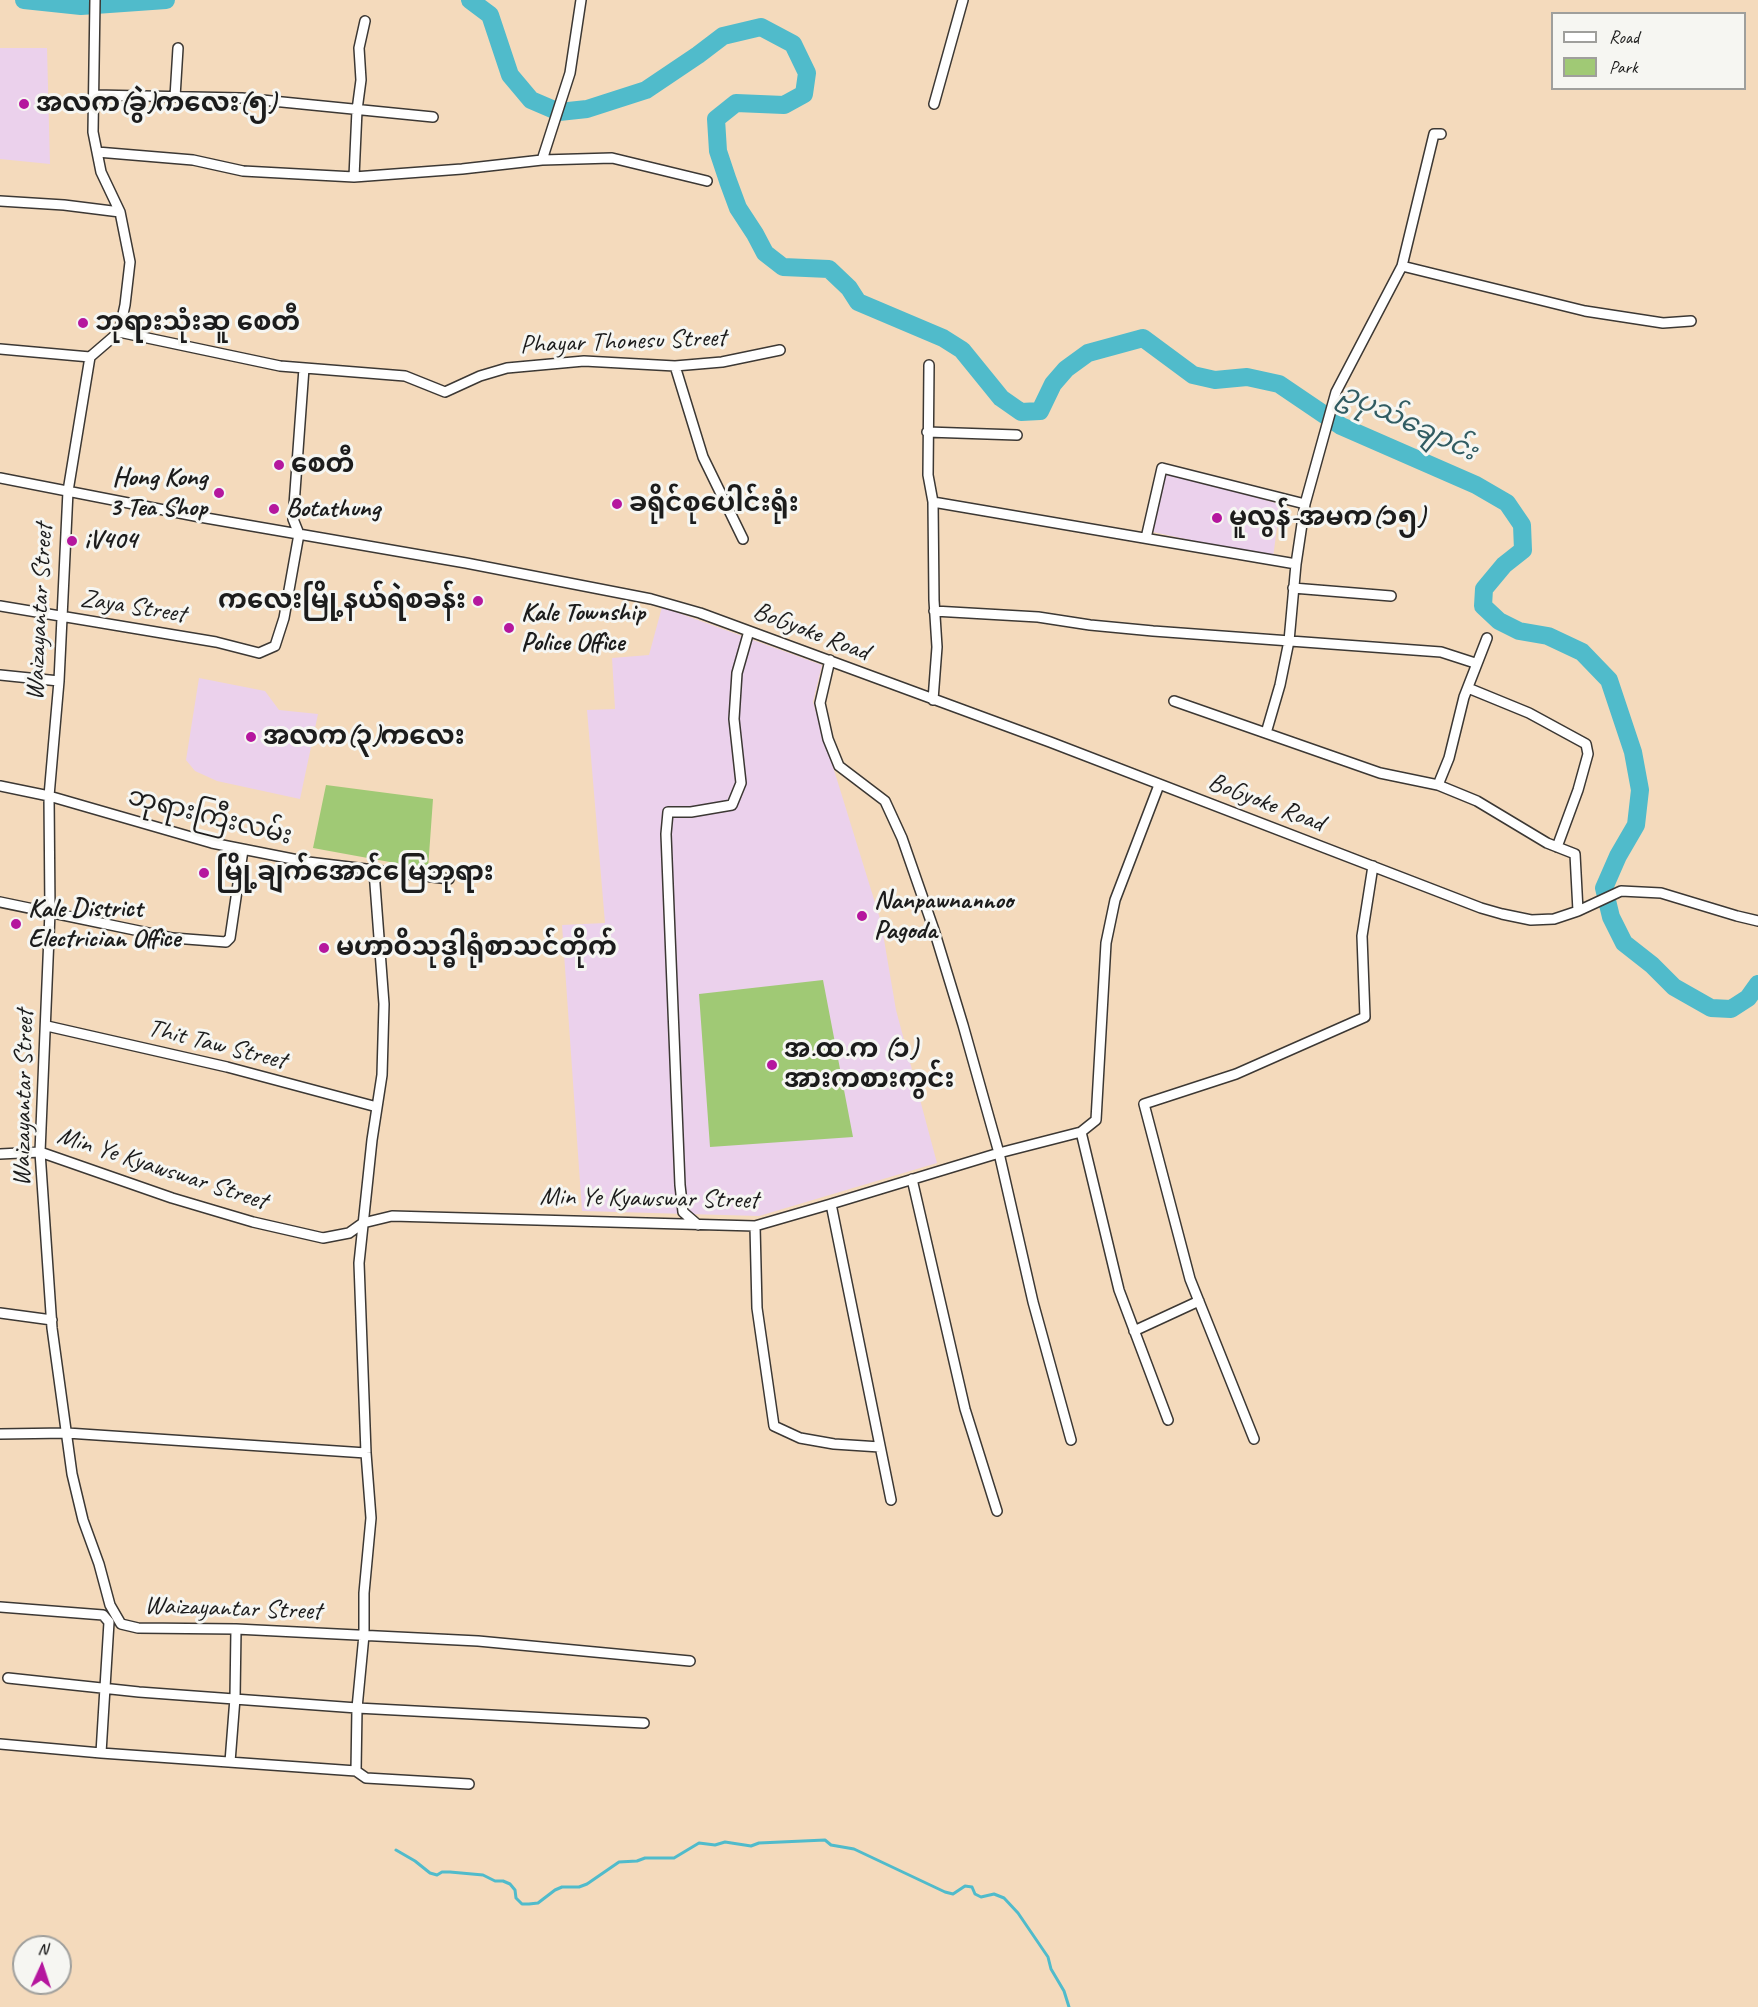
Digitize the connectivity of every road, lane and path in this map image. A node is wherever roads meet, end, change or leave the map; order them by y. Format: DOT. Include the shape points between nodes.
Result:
graph roads {
  1 [pos="95,0"];
  2 [pos="581,0"];
  3 [pos="963,0"];
  4 [pos="365,21"];
  5 [pos="178,48"];
  6 [pos="94,95"];
  7 [pos="175,97"];
  8 [pos="934,104"];
  9 [pos="357,110"];
  10 [pos="434,117"];
  11 [pos="1441,134"];
  12 [pos="97,152"];
  13 [pos="542,160"];
  14 [pos="354,177"];
  15 [pos="707,181"];
  16 [pos="0,201"];
  17 [pos="120,212"];
  18 [pos="1402,266"];
  19 [pos="1690,321"];
  20 [pos="119,332"];
  21 [pos="0,349"];
  22 [pos="780,350"];
  23 [pos="90,357"];
  24 [pos="929,365"];
  25 [pos="675,366"];
  26 [pos="304,368"];
  27 [pos="927,432"];
  28 [pos="1017,435"];
  29 [pos="0,478"];
  30 [pos="68,491"];
  31 [pos="933,502"];
  32 [pos="1305,504"];
  33 [pos="299,534"];
  34 [pos="1146,538"];
  35 [pos="743,539"];
  36 [pos="1296,564"];
  37 [pos="1293,588"];
  38 [pos="1391,596"];
  39 [pos="0,606"];
  40 [pos="934,611"];
  41 [pos="61,617"];
  42 [pos="748,631"];
  43 [pos="1487,638"];
  44 [pos="1289,641"];
  45 [pos="830,660"];
  46 [pos="1475,663"];
  47 [pos="0,675"];
  48 [pos="59,681"];
  49 [pos="1468,688"];
  50 [pos="933,700"];
  51 [pos="1174,701"];
  52 [pos="1266,733"];
  53 [pos="1159,785"];
  54 [pos="1437,785"];
  55 [pos="0,786"];
  56 [pos="49,796"];
  57 [pos="1557,847"];
  58 [pos="243,849"];
  59 [pos="1373,866"];
  60 [pos="374,871"];
  61 [pos="449,879"];
  62 [pos="0,902"];
  63 [pos="1578,911"];
  64 [pos="50,912"];
  65 [pos="1758,921"];
  66 [pos="47,1026"];
  67 [pos="377,1107"];
  68 [pos="1081,1132"];
  69 [pos="40,1152"];
  70 [pos="999,1153"];
  71 [pos="0,1154"];
  72 [pos="912,1179"];
  73 [pos="831,1204"];
  74 [pos="363,1223"];
  75 [pos="698,1225"];
  76 [pos="755,1226"];
  77 [pos="1199,1301"];
  78 [pos="0,1313"];
  79 [pos="52,1320"];
  80 [pos="1134,1331"];
  81 [pos="1168,1420"];
  82 [pos="67,1433"];
  83 [pos="0,1434"];
  84 [pos="1071,1440"];
  85 [pos="1254,1440"];
  86 [pos="880,1447"];
  87 [pos="366,1453"];
  88 [pos="891,1500"];
  89 [pos="997,1511"];
  90 [pos="0,1607"];
  91 [pos="236,1629"];
  92 [pos="364,1635"];
  93 [pos="690,1661"];
  94 [pos="8,1678"];
  95 [pos="104,1688"];
  96 [pos="235,1698"];
  97 [pos="357,1708"];
  98 [pos="644,1723"];
  99 [pos="0,1744"];
  100 [pos="101,1753"];
  101 [pos="230,1762"];
  102 [pos="356,1771"];
  103 [pos="470,1784"];
  1 -- 6 [label="street"];
  2 -- 13 [label="street" via="570,73"];
  3 -- 8 [label="street"];
  4 -- 9 [label="street" via="359,48 361,80"];
  5 -- 7 [label="street"];
  6 -- 7 [label="street"];
  6 -- 12 [label="street"];
  7 -- 9 [label="street" via="242,98"];
  9 -- 10 [label="street"];
  9 -- 14 [label="street"];
  11 -- 18 [label="street" via="1434,134"];
  12 -- 14 [label="street" via="193,160 243,171"];
  12 -- 17 [label="street" via="101,172"];
  13 -- 14 [label="street"];
  13 -- 15 [label="street" via="612,159"];
  16 -- 17 [label="street"];
  17 -- 20 [label="street" via="130,261"];
  18 -- 19 [label="street" via="1585,311 1663,323"];
  18 -- 32 [label="street" via="1336,392"];
  20 -- 23 [label="street"];
  20 -- 26 [label="street, Phayar Thonesu Street"];
  21 -- 23 [label="street"];
  22 -- 25 [label="street, Phayar Thonesu Street" via="722,362"];
  23 -- 30 [label="street, Waizayantar Street"];
  24 -- 27 [label="street"];
  25 -- 26 [label="street, Phayar Thonesu Street" via="584,362 507,368 446,392 405,376"];
  25 -- 35 [label="street" via="703,457"];
  26 -- 33 [label="street" via="294,519"];
  27 -- 28 [label="street"];
  27 -- 31 [label="street"];
  29 -- 30 [label="street, BoGyoke Road"];
  30 -- 33 [label="street, BoGyoke Road"];
  30 -- 41 [label="street, Waizayantar Street"];
  31 -- 34 [label="street"];
  31 -- 40 [label="street"];
  32 -- 34 [label="street" via="1162,468"];
  32 -- 36 [label="street"];
  33 -- 41 [label="street, Zaya Street" via="275,646 259,653 216,642"];
  33 -- 42 [label="street, BoGyoke Road" via="651,599"];
  34 -- 36 [label="street"];
  36 -- 37 [label="street"];
  37 -- 38 [label="street"];
  37 -- 44 [label="street"];
  39 -- 41 [label="street, Zaya Street"];
  40 -- 44 [label="street"];
  40 -- 50 [label="street" via="937,647"];
  41 -- 48 [label="street, Waizayantar Street"];
  42 -- 45 [label="street, BoGyoke Road"];
  42 -- 75 [label="street" via="737,673 734,719 741,783 732,805 668,813 666,834 680,1185 683,1212"];
  43 -- 46 [label="street"];
  44 -- 46 [label="street" via="1441,652"];
  44 -- 52 [label="street"];
  45 -- 50 [label="street, BoGyoke Road"];
  45 -- 70 [label="street" via="819,703 828,740 839,766 885,801 902,838 963,1024"];
  46 -- 49 [label="street"];
  47 -- 48 [label="street"];
  48 -- 56 [label="street, Waizayantar Street"];
  49 -- 54 [label="street" via="1449,758"];
  49 -- 57 [label="street" via="1529,713 1586,744 1588,754 1583,772"];
  50 -- 53 [label="street, BoGyoke Road"];
  51 -- 52 [label="street"];
  52 -- 54 [label="street" via="1380,773"];
  53 -- 59 [label="street, BoGyoke Road"];
  53 -- 68 [label="street" via="1113,911 1106,943 1096,1120"];
  54 -- 57 [label="street" via="1477,801"];
  55 -- 56 [label="street, ဘုရားကြီးလမ်း"];
  56 -- 58 [label="street, ဘုရားကြီးလမ်း"];
  56 -- 64 [label="street, Waizayantar Street"];
  57 -- 63 [label="street" via="1575,854"];
  58 -- 60 [label="street, ဘုရားကြီးလမ်း"];
  58 -- 64 [label="street" via="230,938 226,942 173,938"];
  59 -- 63 [label="street, BoGyoke Road" via="1481,908 1522,919 1554,919"];
  59 -- 77 [label="street" via="1362,936 1365,1017 1236,1074 1144,1104"];
  60 -- 61 [label="street, ဘုရားကြီးလမ်း"];
  60 -- 67 [label="street" via="384,1004"];
  62 -- 64 [label="street"];
  63 -- 65 [label="street, BoGyoke Road" via="1621,891 1661,893"];
  64 -- 66 [label="street, Waizayantar Street"];
  66 -- 67 [label="street, Thit Taw Street" via="227,1067"];
  66 -- 69 [label="street, Waizayantar Street"];
  67 -- 74 [label="street"];
  68 -- 70 [label="street, Min Ye Kyawswar Street"];
  68 -- 80 [label="street" via="1119,1290"];
  69 -- 71 [label="street, Min Ye Kyawswar Street"];
  69 -- 74 [label="street, Min Ye Kyawswar Street" via="172,1198 323,1238 349,1233"];
  69 -- 79 [label="street, Waizayantar Street"];
  70 -- 72 [label="street, Min Ye Kyawswar Street"];
  70 -- 84 [label="street" via="1033,1302"];
  72 -- 73 [label="street, Min Ye Kyawswar Street"];
  72 -- 89 [label="street" via="965,1409"];
  73 -- 76 [label="street, Min Ye Kyawswar Street"];
  73 -- 86 [label="street"];
  74 -- 75 [label="street, Min Ye Kyawswar Street" via="392,1216 438,1216"];
  74 -- 87 [label="street" via="359,1263"];
  75 -- 76 [label="street, Min Ye Kyawswar Street"];
  76 -- 86 [label="street" via="756,1308 774,1426 800,1438"];
  77 -- 80 [label="street"];
  77 -- 85 [label="street"];
  78 -- 79 [label="street"];
  79 -- 82 [label="street, Waizayantar Street"];
  80 -- 81 [label="street"];
  82 -- 83 [label="street"];
  82 -- 87 [label="street"];
  82 -- 91 [label="street, Waizayantar Street" via="83,1520 110,1605 121,1624 138,1628"];
  86 -- 88 [label="street"];
  87 -- 92 [label="street" via="371,1518"];
  90 -- 95 [label="street" via="103,1615 110,1630"];
  91 -- 92 [label="street, Waizayantar Street"];
  91 -- 96 [label="street"];
  92 -- 93 [label="street, Waizayantar Street" via="478,1641"];
  92 -- 97 [label="street"];
  94 -- 95 [label="street"];
  95 -- 96 [label="street"];
  95 -- 100 [label="street"];
  96 -- 97 [label="street"];
  96 -- 101 [label="street"];
  97 -- 98 [label="street"];
  97 -- 102 [label="street"];
  99 -- 100 [label="street"];
  100 -- 101 [label="street"];
  101 -- 102 [label="street"];
  102 -- 103 [label="street" via="366,1778"];
}
